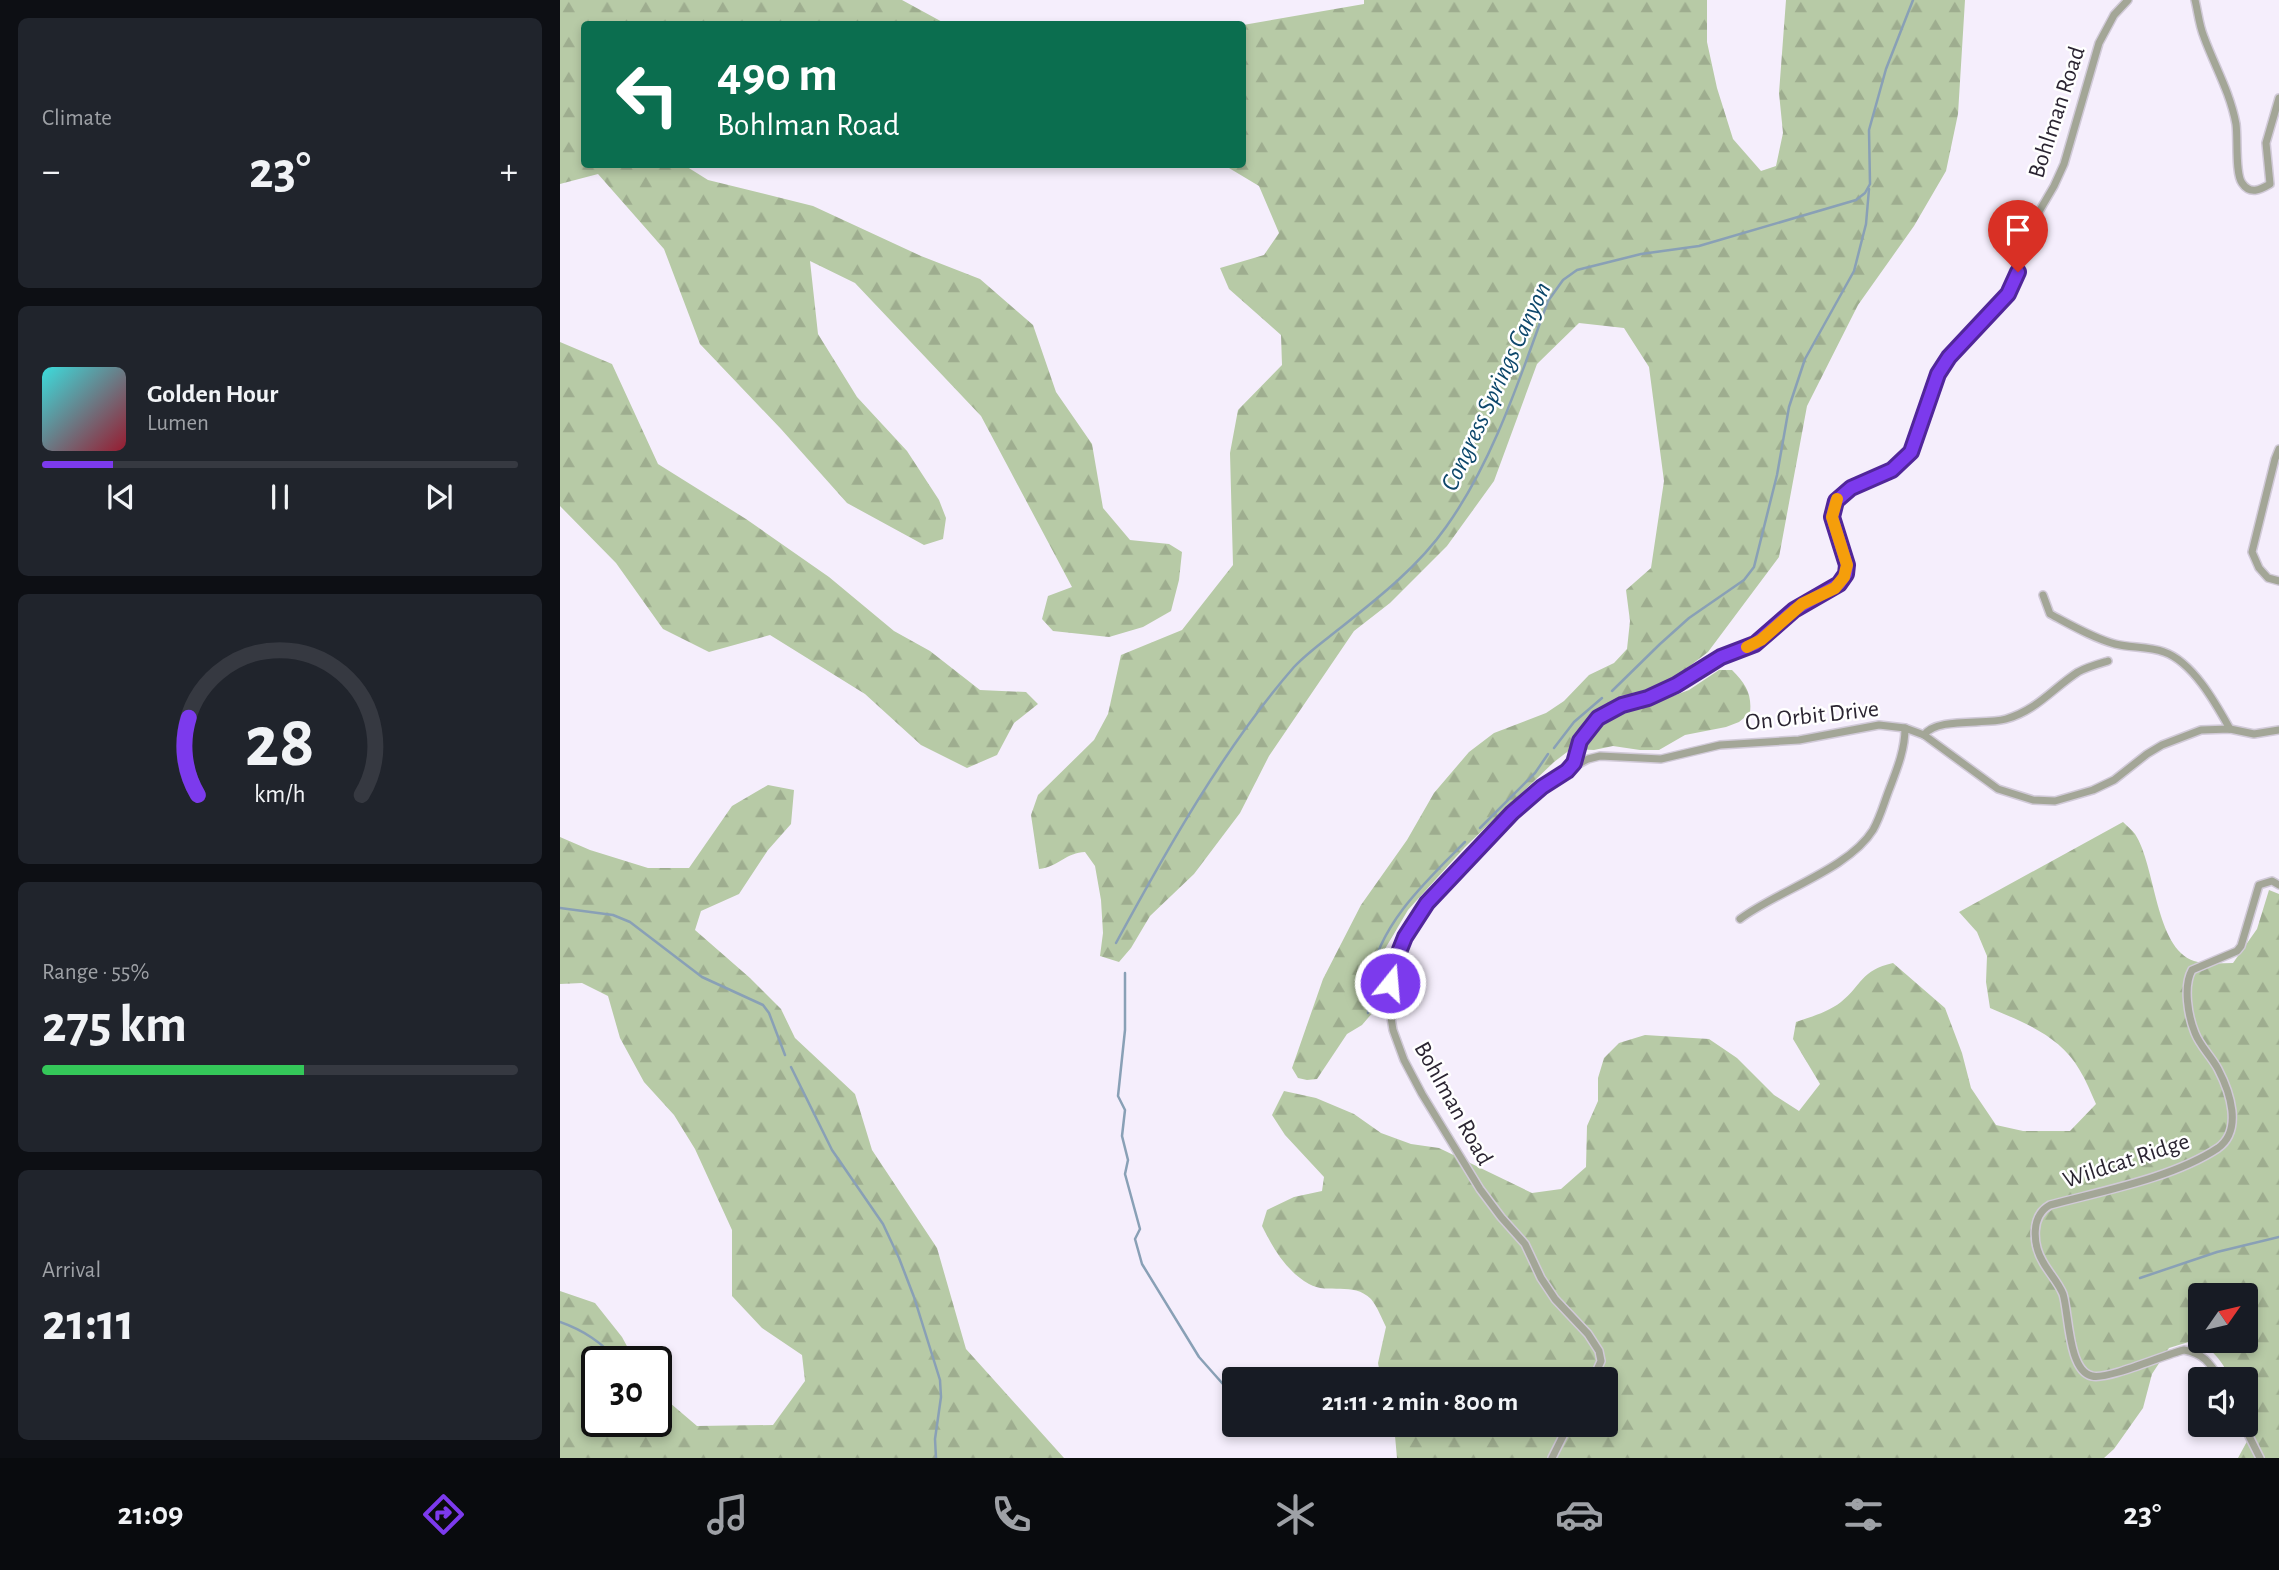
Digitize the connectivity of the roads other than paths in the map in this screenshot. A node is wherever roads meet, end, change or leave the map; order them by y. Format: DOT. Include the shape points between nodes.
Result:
graph roads {
  1 [pos="2128,0"];
  2 [pos="2195,0"];
  3 [pos="2279,98"];
  4 [pos="2270,184"];
  5 [pos="2279,189"];
  6 [pos="2279,449"];
  7 [pos="2279,581"];
  8 [pos="2043,594"];
  9 [pos="2108,661"];
  10 [pos="1905,728"];
  11 [pos="2230,729"];
  12 [pos="2279,730"];
  13 [pos="1923,735"];
  14 [pos="1567,771"];
  15 [pos="2279,885"];
  16 [pos="1740,919"];
  17 [pos="1598,1367"];
  18 [pos="2211,1367"];
  19 [pos="1562,1437"];
  20 [pos="2250,1437"];
  21 [pos="1552,1458"];
  22 [pos="2260,1458"];
  1 -- 14 [label="street, Bohlman Road" via="2099,43 2064,164 2037,215 2008,294 1938,374 1911,452 1892,470 1851,488 1836,501 1832,517 1847,565 1842,580 1794,610 1755,644 1721,657 1658,694 1598,718 1580,741"];
  2 -- 4 [label="street" via="2203,36 2230,99 2239,180 2254,191"];
  3 -- 4 [label="street" via="2266,143"];
  4 -- 5 [label="street"];
  6 -- 7 [label="street" via="2252,552 2268,578"];
  8 -- 11 [label="street" via="2050,614 2070,625 2114,644 2164,652 2182,662"];
  9 -- 13 [label="street" via="2078,672 2025,712 2004,719 1932,727"];
  10 -- 13 [label="street, On Orbit Drive"];
  10 -- 14 [label="street, On Orbit Drive" via="1879,724 1799,740 1720,745 1661,759 1600,756"];
  10 -- 16 [label="street" via="1900,759 1866,840 1833,865"];
  11 -- 12 [label="street, On Orbit Drive" via="2254,734"];
  11 -- 13 [label="street, On Orbit Drive" via="2201,730 2162,745 2114,780 2055,801 2033,800 1998,789"];
  14 -- 17 [label="street, Bohlman Road" via="1512,813 1427,903 1393,967 1389,1006 1404,1060 1422,1094 1480,1189 1525,1244 1555,1299 1600,1351"];
  15 -- 18 [label="street, Wildcat Ridge" via="2272,881 2259,886 2237,951 2192,970 2188,976 2195,1033 2218,1069 2231,1102 2233,1118 2226,1140 2174,1170 2050,1205 2036,1223 2041,1260 2062,1293 2074,1355 2088,1375 2104,1376 2184,1350 2204,1357"];
  19 -- 21 [label="street"];
  20 -- 22 [label="street"];
}
